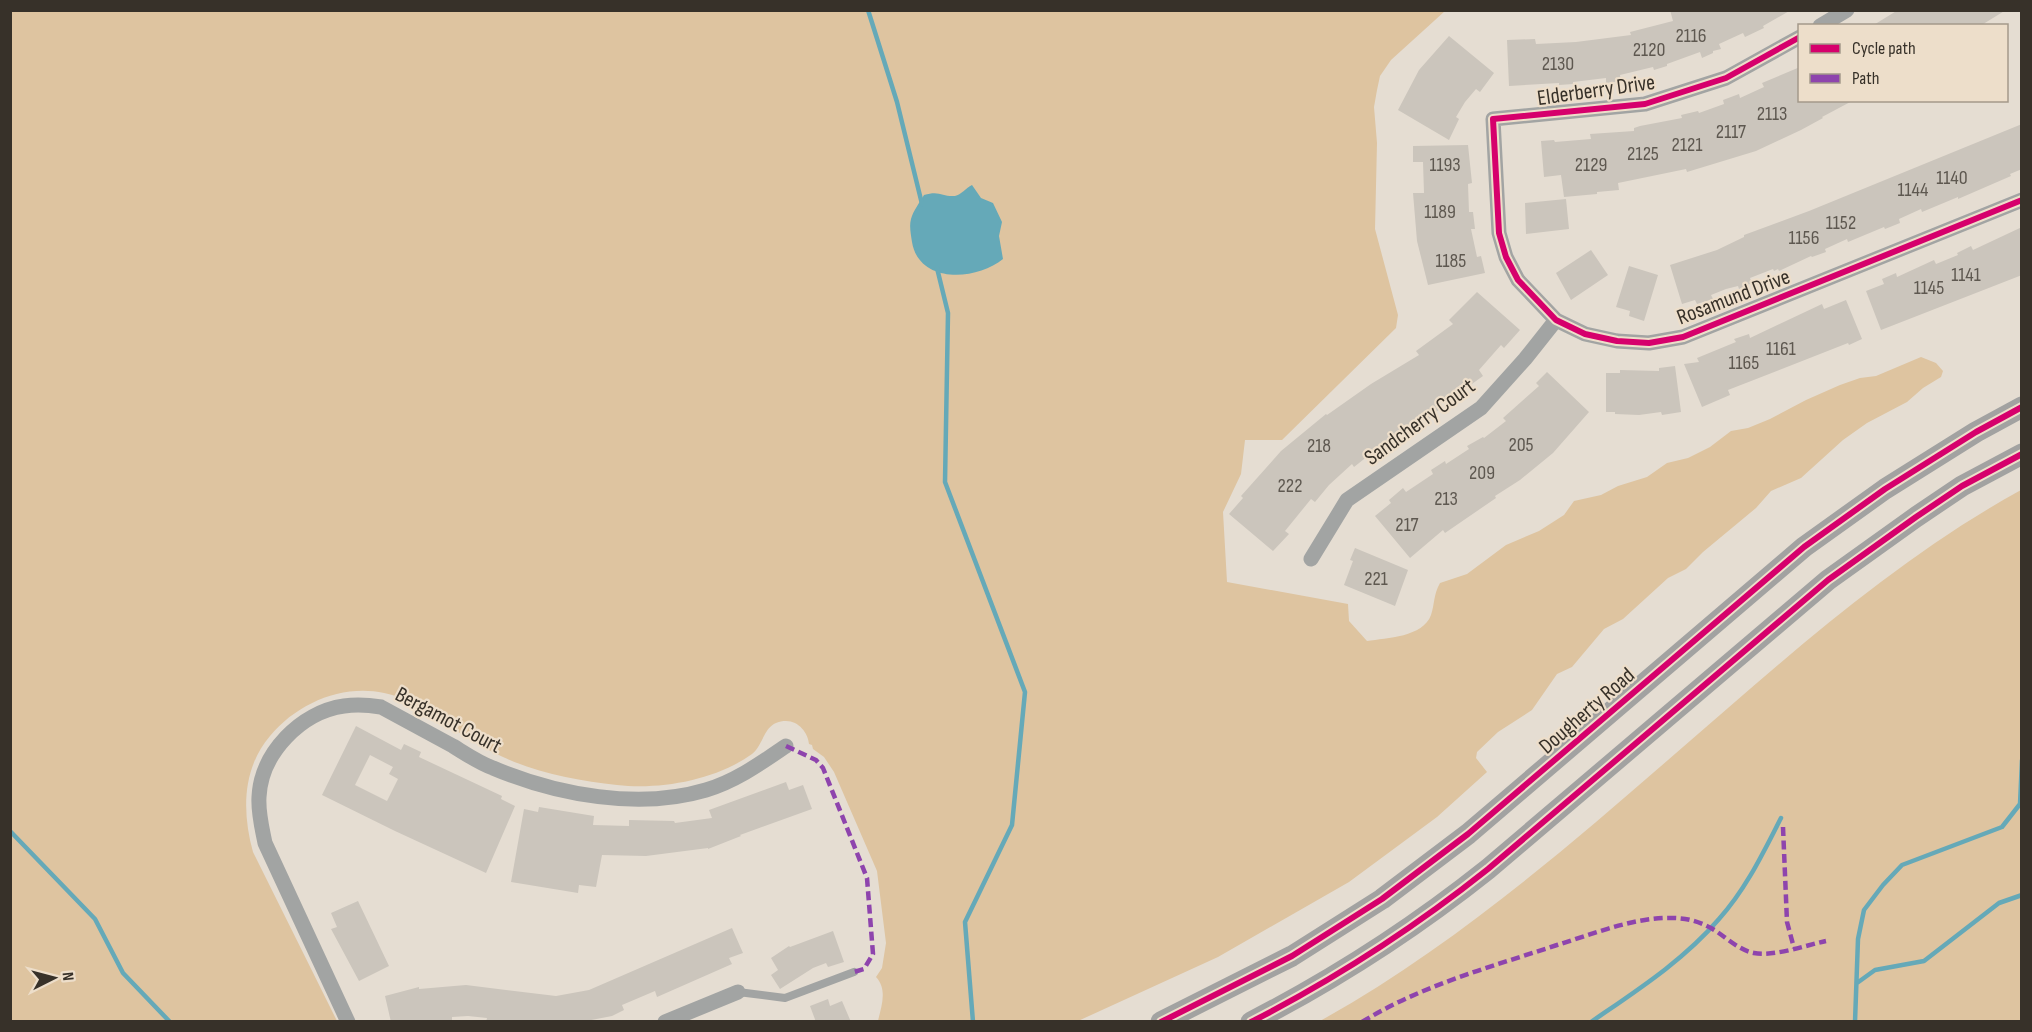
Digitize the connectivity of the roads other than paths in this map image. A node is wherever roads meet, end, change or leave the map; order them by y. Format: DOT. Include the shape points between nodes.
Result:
graph roads {
  1 [pos="1847,10"];
  2 [pos="1823,24"];
  3 [pos="1798,38"];
  4 [pos="1493,119"];
  5 [pos="2022,200"];
  6 [pos="1556,320"];
  7 [pos="2022,407"];
  8 [pos="2022,454"];
  9 [pos="1311,559"];
  10 [pos="786,746"];
  11 [pos="854,972"];
  12 [pos="738,993"];
  13 [pos="348,1022"];
  14 [pos="665,1022"];
  15 [pos="1161,1022"];
  16 [pos="1251,1022"];
  1 -- 2 [label="street"];
  3 -- 4 [label="street, Elderberry Drive" via="1726,78 1645,104"];
  4 -- 6 [label="street, Rosamund Drive" via="1499,233 1506,256 1518,280"];
  5 -- 6 [label="street, Rosamund Drive" via="1683,337 1649,343 1617,341 1585,334"];
  6 -- 9 [label="street, Sandcherry Court" via="1481,408 1347,500"];
  7 -- 15 [label="main road, Dougherty Road" via="1885,489 1804,547 1468,834 1382,899 1292,956"];
  8 -- 16 [label="main road" via="1962,486 1828,580 1443,905 1341,973"];
  10 -- 13 [label="street, Bergamot Court" via="753,768 707,790 633,800 529,781 491,768 381,707 343,706 306,721 294,729 269,761 259,797 260,819 265,843"];
  11 -- 12 [label="lane" via="784,998"];
  12 -- 14 [label="street"];
}
